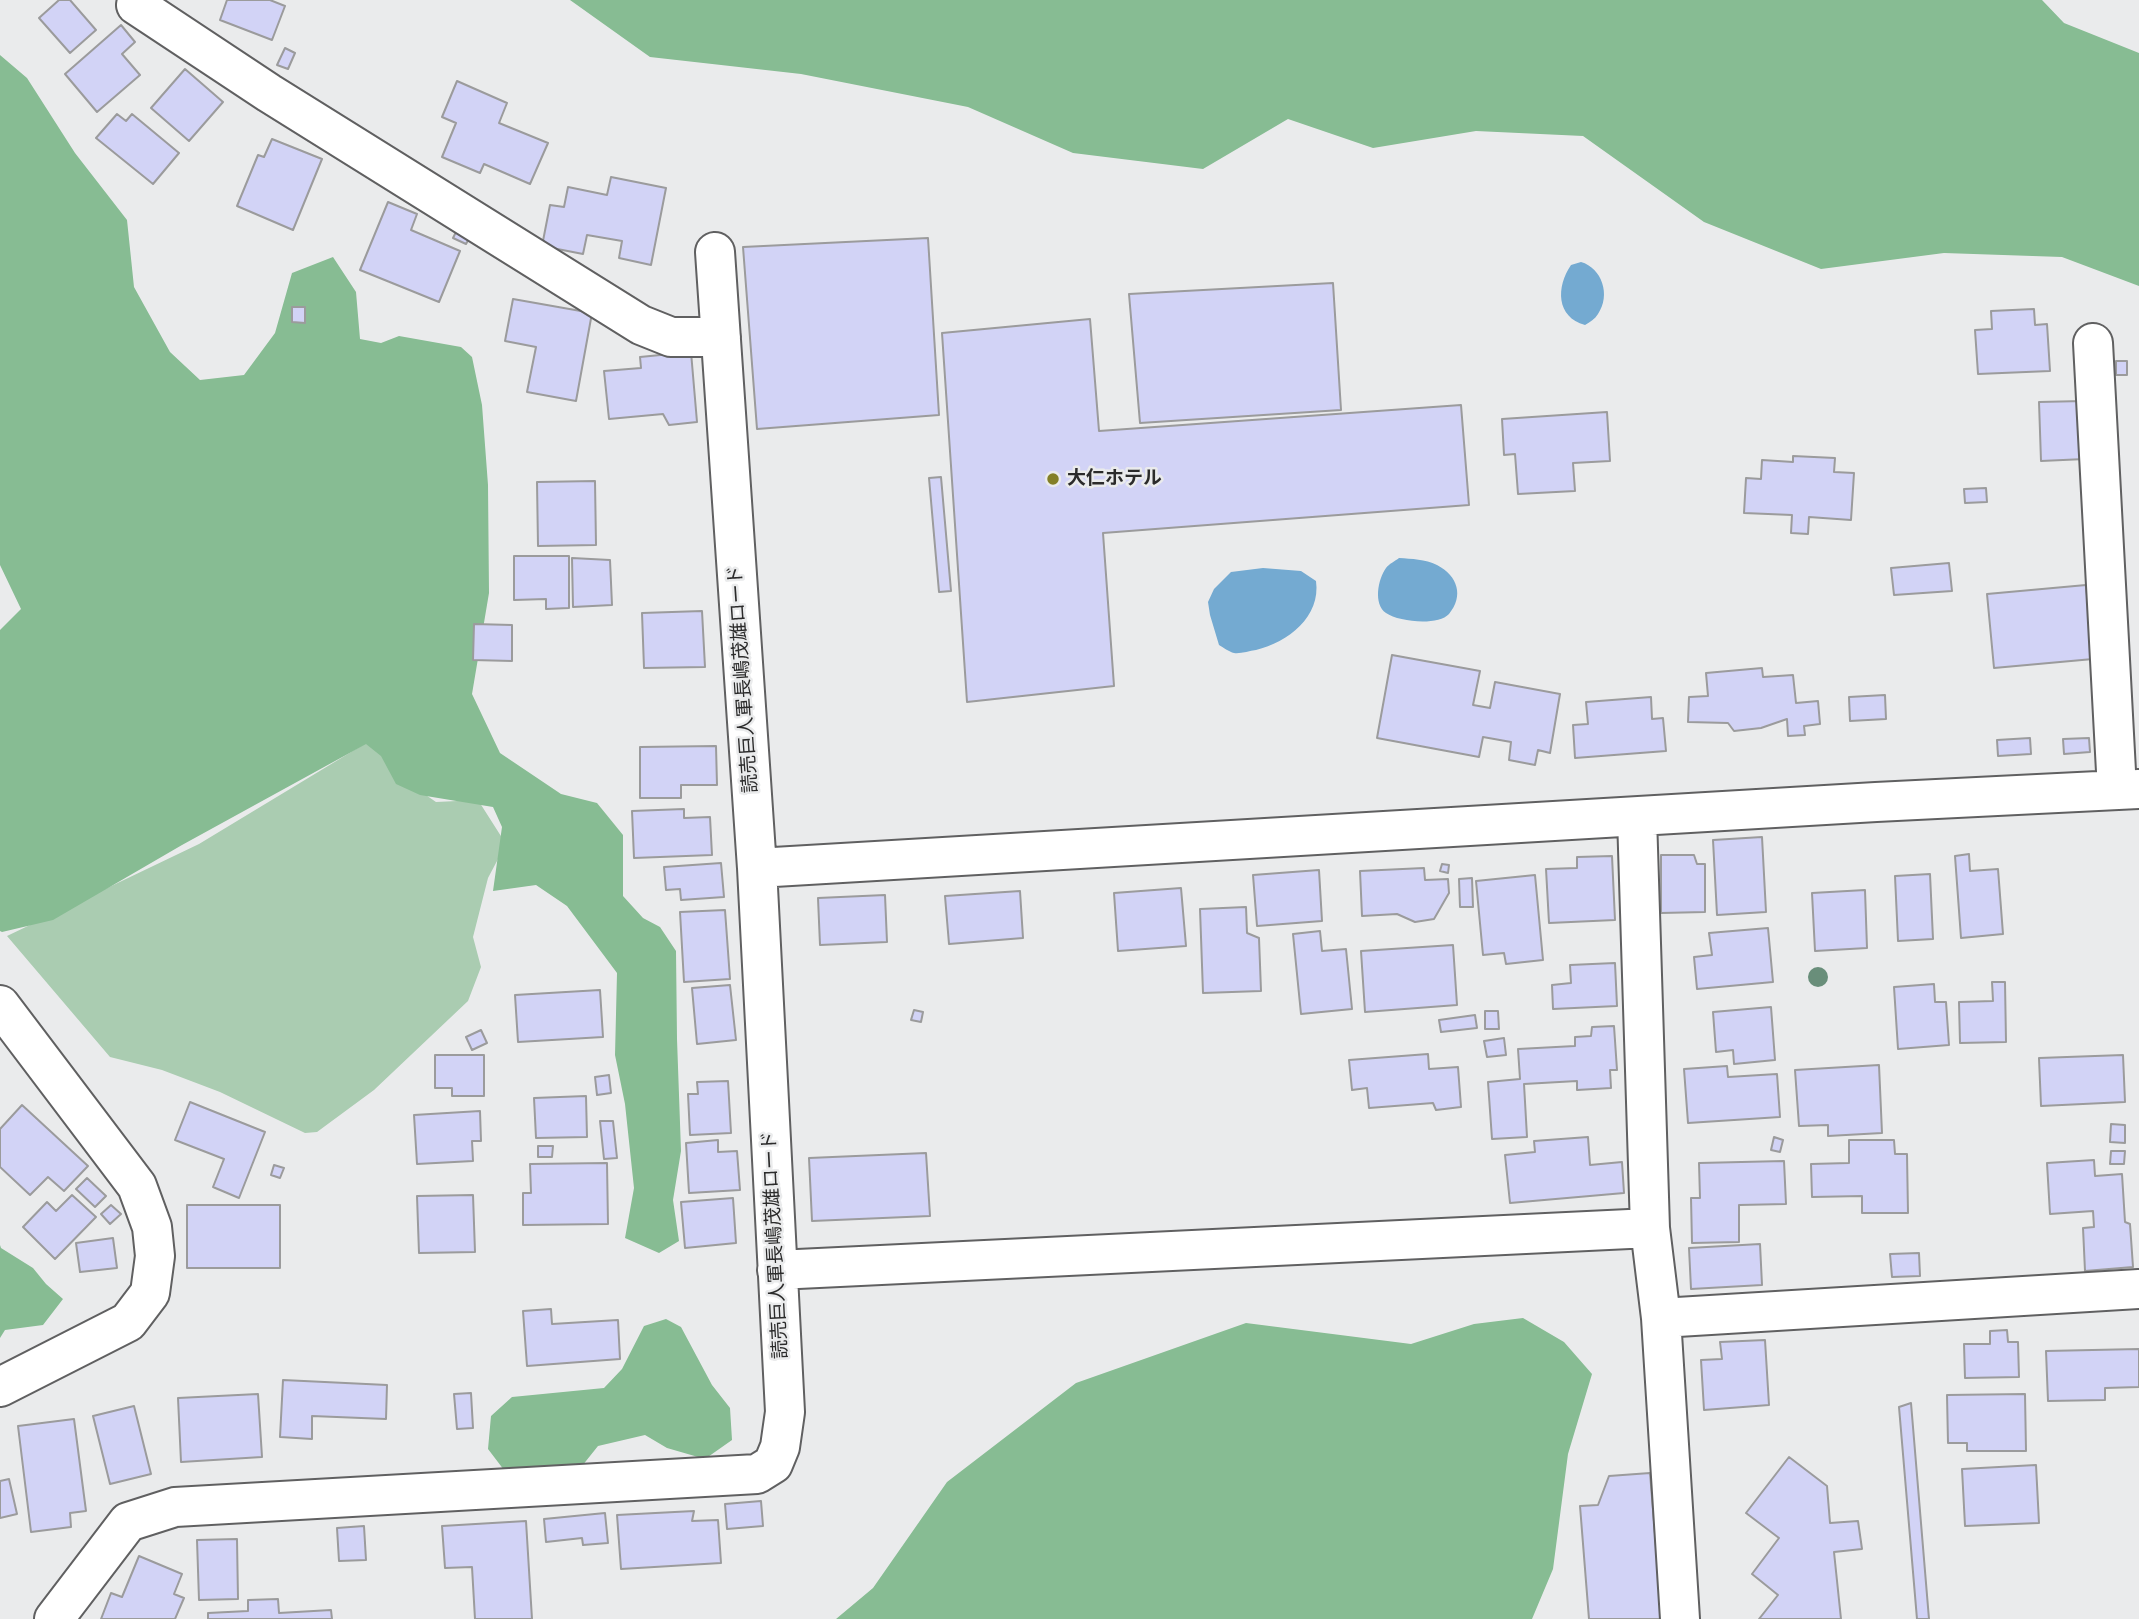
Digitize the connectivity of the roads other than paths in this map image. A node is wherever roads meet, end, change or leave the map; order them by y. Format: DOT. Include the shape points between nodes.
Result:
graph roads {
  1 [pos="136,5"];
  2 [pos="715,252"];
  3 [pos="721,337"];
  4 [pos="2093,343"];
  5 [pos="2128,789"];
  6 [pos="1637,817"];
  7 [pos="757,867"];
  8 [pos="0,1005"];
  9 [pos="1650,1228"];
  10 [pos="777,1270"];
  11 [pos="2139,1289"];
  12 [pos="1661,1318"];
  13 [pos="0,1387"];
  14 [pos="54,1619"];
  15 [pos="1680,1619"];
  1 -- 3 [label="street" via="641,325 671,337"];
  2 -- 3 [label="street, 読売巨人軍長嶋茂雄ロード"];
  3 -- 7 [label="street, 読売巨人軍長嶋茂雄ロード"];
  4 -- 5 [label="street"];
  5 -- 6 [label="street"];
  6 -- 7 [label="street"];
  6 -- 9 [label="street"];
  7 -- 10 [label="street, 読売巨人軍長嶋茂雄ロード"];
  8 -- 13 [label="street" via="137,1186 152,1227 155,1256 150,1293 128,1322"];
  9 -- 10 [label="street"];
  9 -- 12 [label="street"];
  10 -- 14 [label="street, 読売巨人軍長嶋茂雄ロード" via="785,1412 773,1464 757,1474 174,1507 128,1522"];
  11 -- 12 [label="street"];
  12 -- 15 [label="street"];
}
